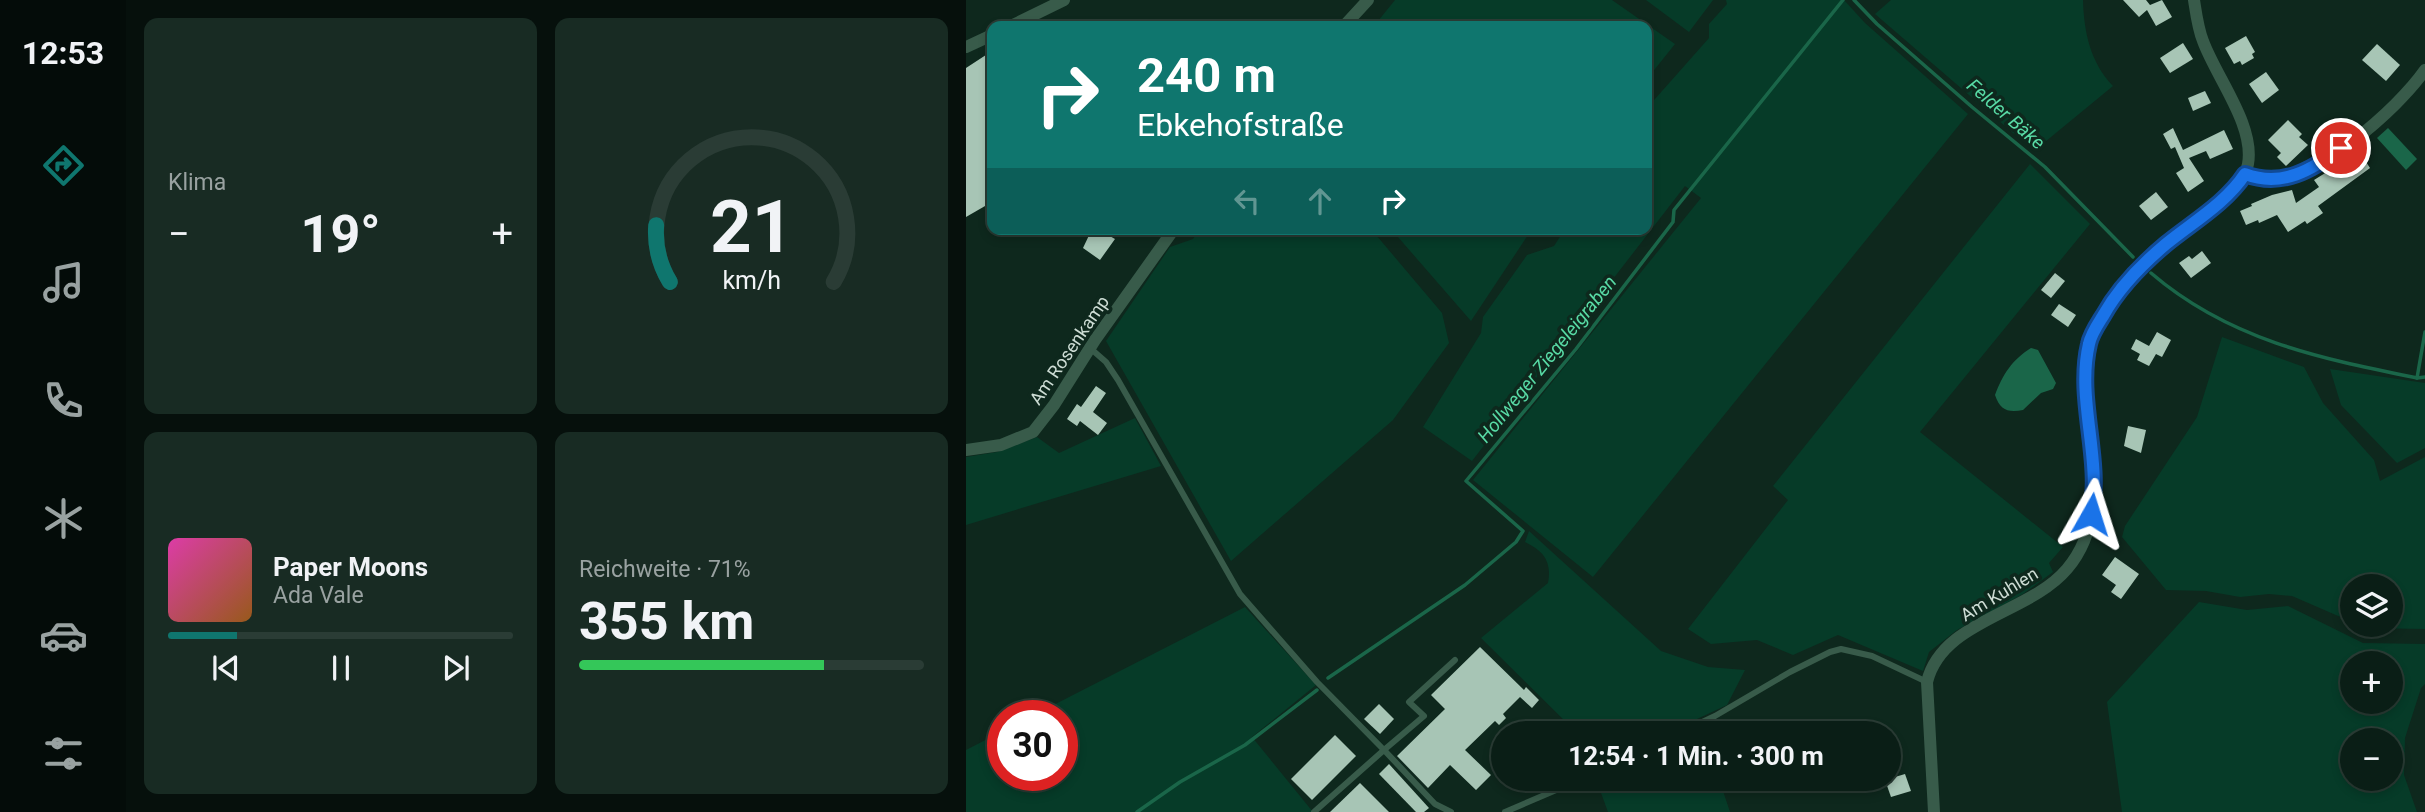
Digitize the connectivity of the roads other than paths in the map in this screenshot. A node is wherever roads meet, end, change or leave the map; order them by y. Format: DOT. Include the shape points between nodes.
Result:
graph roads {
  1 [pos="1064,0"];
  2 [pos="1368,0"];
  3 [pos="2194,0"];
  4 [pos="1021,21"];
  5 [pos="1349,21"];
  6 [pos="987,37"];
  7 [pos="966,47"];
  8 [pos="2425,70"];
  9 [pos="2245,174"];
  10 [pos="1170,235"];
  11 [pos="1090,348"];
  12 [pos="966,450"];
  13 [pos="1455,660"];
  14 [pos="1927,682"];
  15 [pos="1704,721"];
  16 [pos="1384,750"];
  17 [pos="1554,791"];
  18 [pos="1314,812"];
  19 [pos="1451,812"];
  20 [pos="1505,812"];
  21 [pos="1934,812"];
  1 -- 4 [label="street"];
  2 -- 5 [label="street"];
  3 -- 9 [label="street" via="2202,40 2244,130 2249,148"];
  6 -- 7 [label="street"];
  8 -- 9 [label="street" via="2382,117 2321,163 2288,177 2263,180"];
  9 -- 14 [label="street, Am Kuhlen" via="2137,269 2095,330 2089,344 2086,395 2094,498 2086,533 2068,569 2042,590 1951,643 1931,667"];
  10 -- 11 [label="street, Am Rosenkamp"];
  11 -- 12 [label="street, Am Rosenkamp" via="1033,432 1001,445"];
  11 -- 16 [label="lane" via="1118,380 1240,594"];
  13 -- 16 [label="lane" via="1409,702 1424,716"];
  14 -- 15 [label="lane" via="1872,656 1841,649"];
  14 -- 21 [label="street"];
  16 -- 18 [label="lane"];
  16 -- 19 [label="lane" via="1435,804"];
  17 -- 20 [label="lane"];
}
